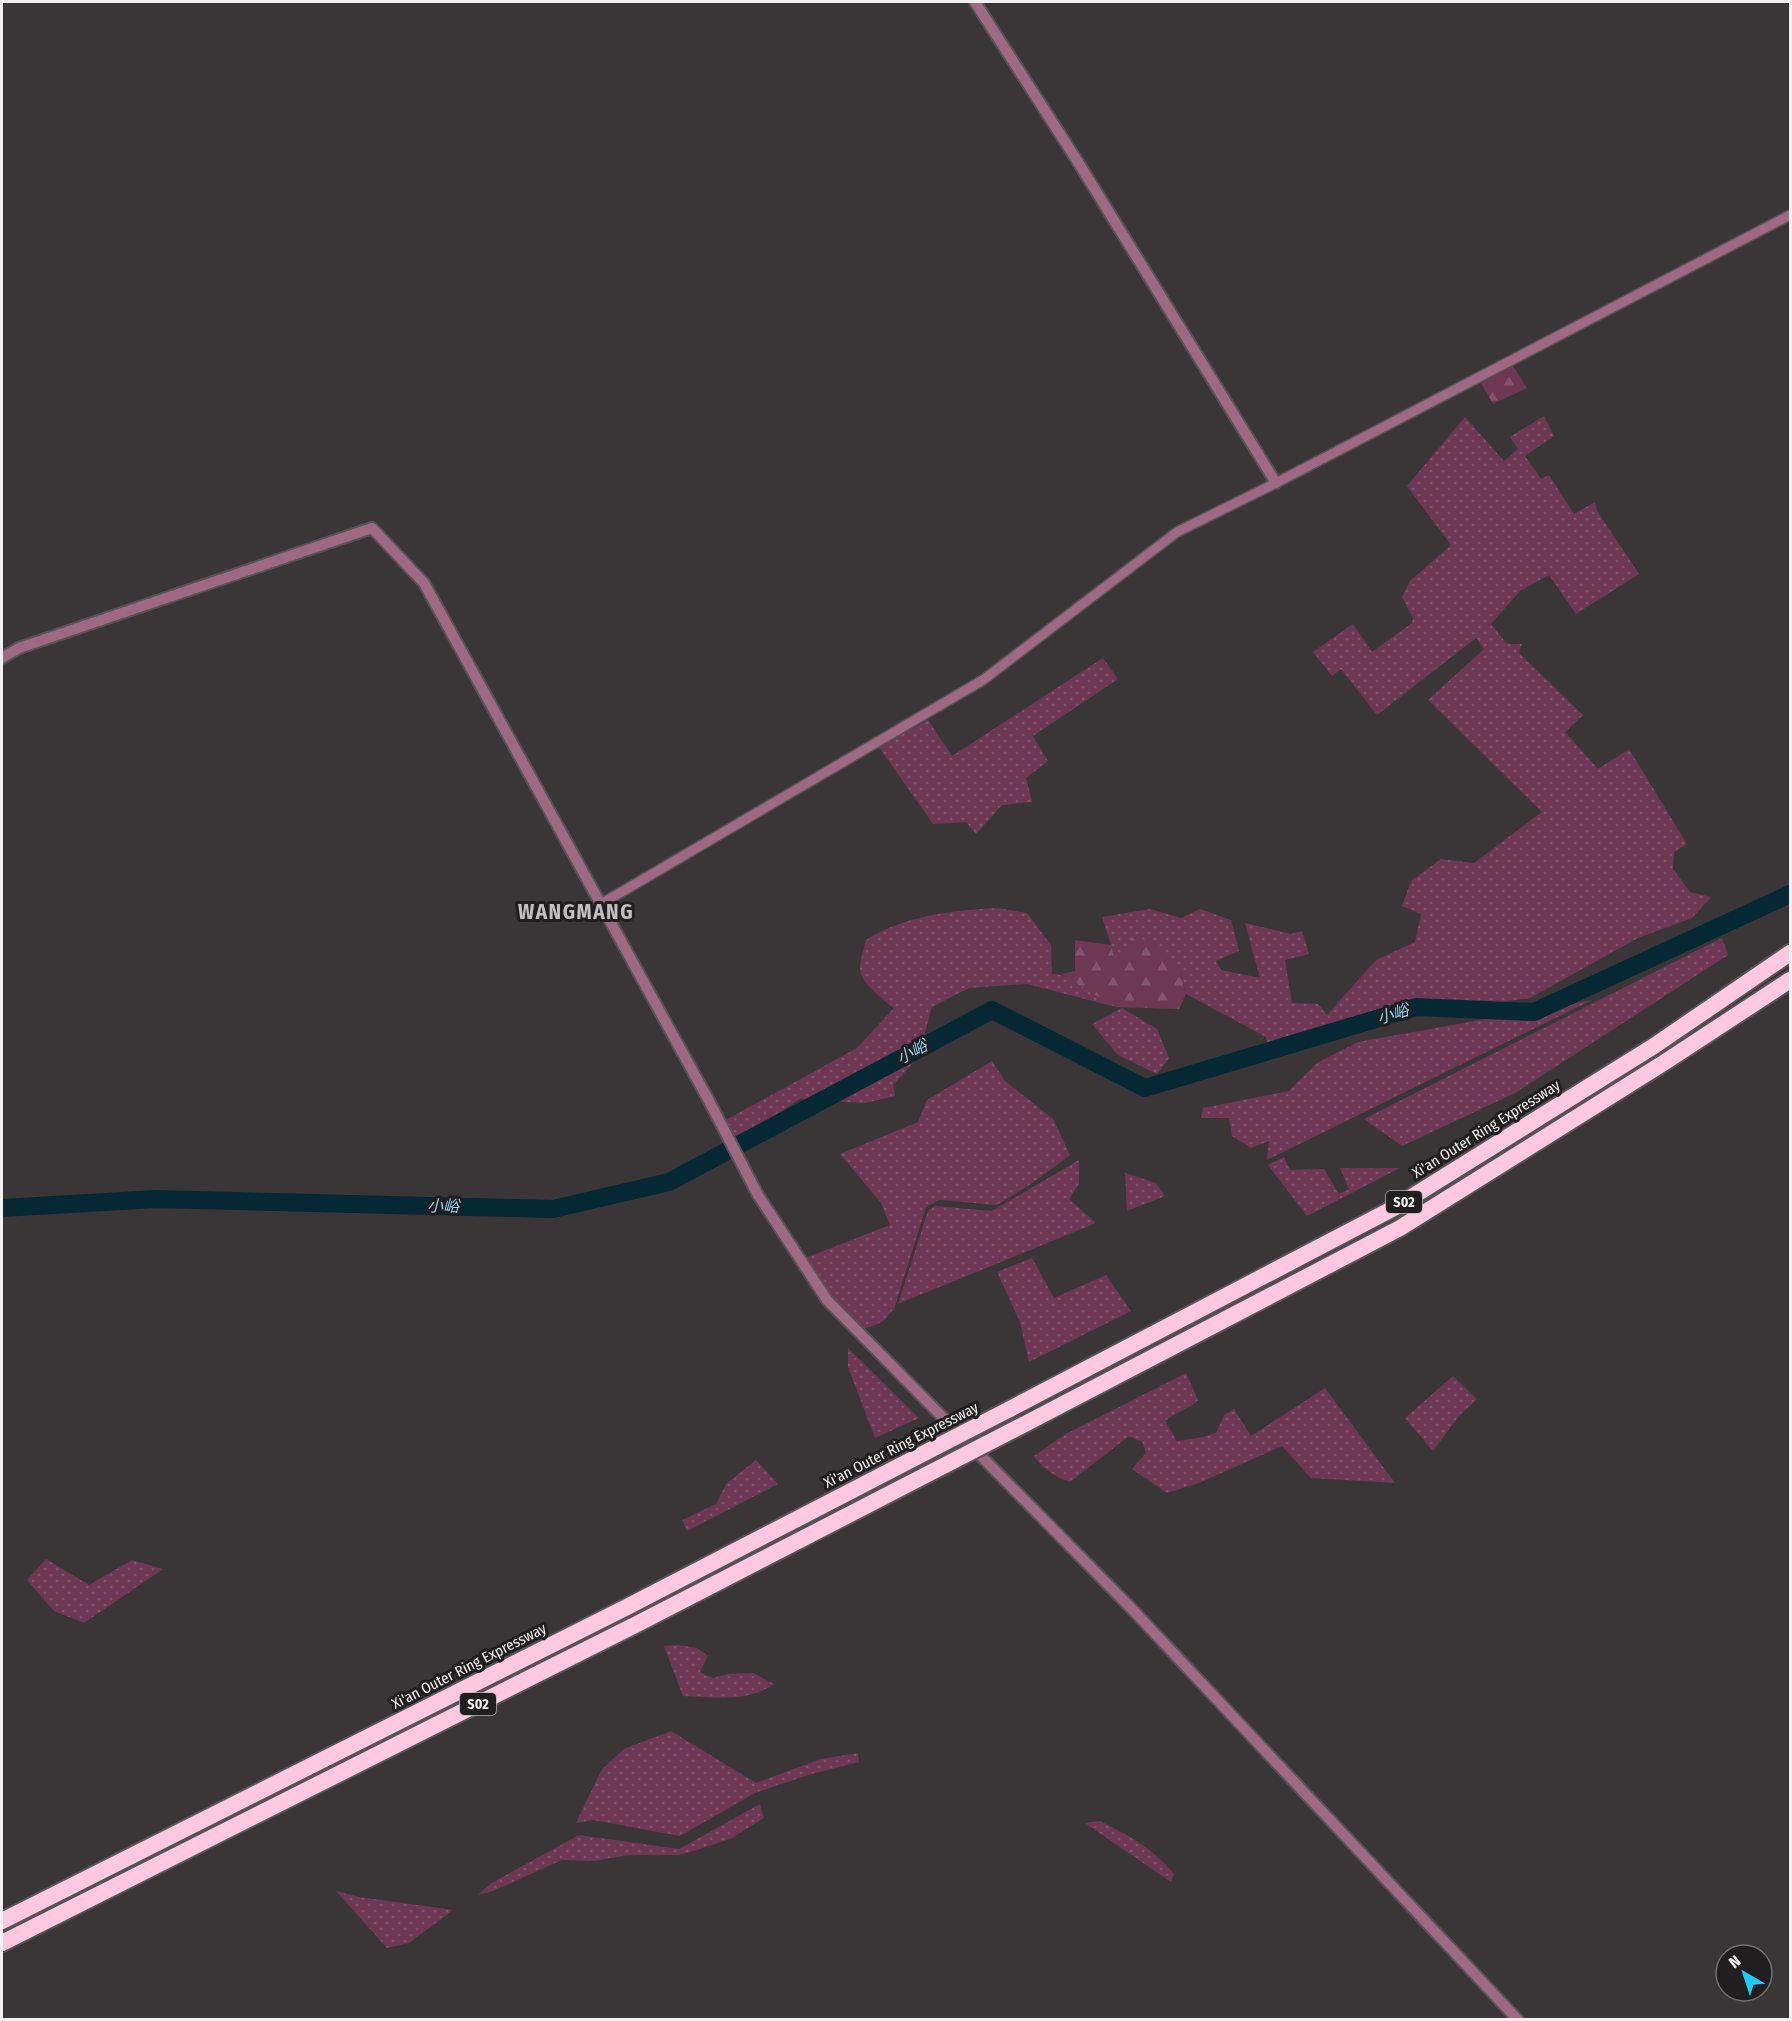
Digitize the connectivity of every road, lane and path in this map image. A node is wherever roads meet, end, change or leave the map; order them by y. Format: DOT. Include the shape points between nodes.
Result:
graph roads {
  1 [pos="975,2"];
  2 [pos="1791,215"];
  3 [pos="1276,483"];
  4 [pos="2,658"];
  5 [pos="601,904"];
  6 [pos="1786,957"];
  7 [pos="1791,980"];
  8 [pos="2,1921"];
  9 [pos="2,1942"];
  10 [pos="1518,2019"];
  1 -- 3 [label="street"];
  2 -- 3 [label="street"];
  3 -- 5 [label="street" via="1177,532 983,680"];
  4 -- 5 [label="street" via="19,648 372,528 424,584"];
  5 -- 10 [label="street" via="758,1195 827,1300 1131,1608"];
  6 -- 8 [label="highway, Xi'an Outer Ring Expressway / S02, bridge" via="1654,1046 1394,1208 627,1607"];
  7 -- 9 [label="highway, S02, bridge" via="1400,1228 637,1624"];
}
